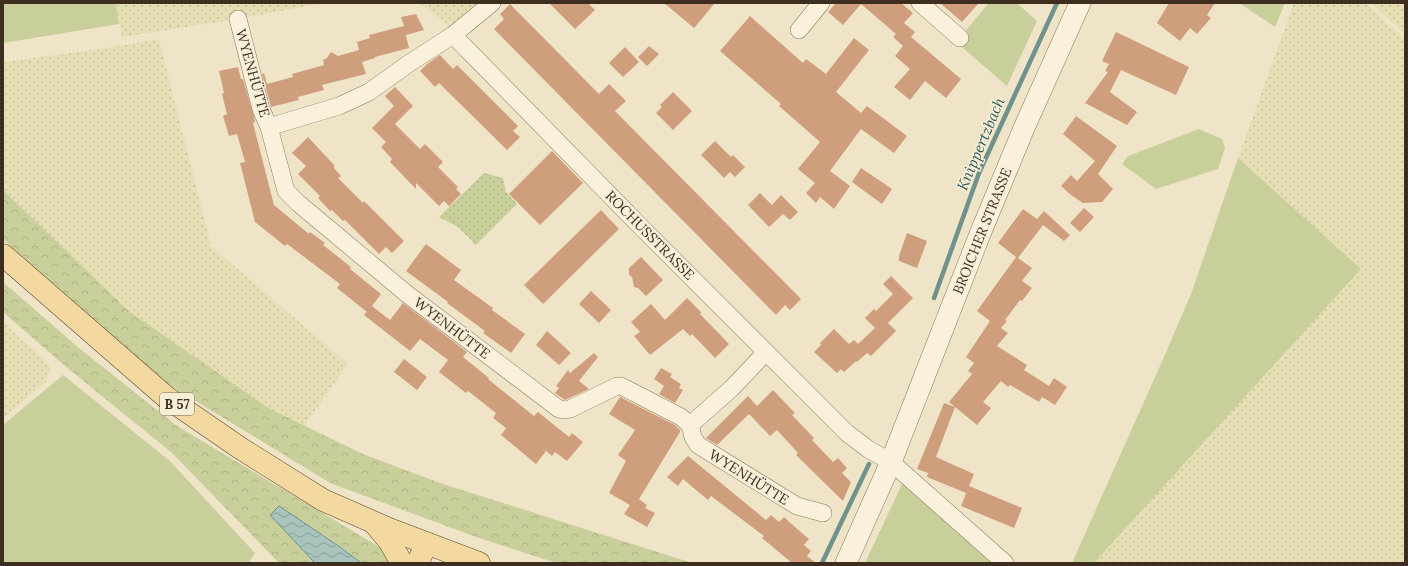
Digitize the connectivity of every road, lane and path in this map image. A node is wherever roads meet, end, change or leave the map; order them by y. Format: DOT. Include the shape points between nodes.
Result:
graph roads {
  1 [pos="492,3"];
  2 [pos="821,3"];
  3 [pos="920,3"];
  4 [pos="1080,3"];
  5 [pos="238,19"];
  6 [pos="799,30"];
  7 [pos="453,35"];
  8 [pos="960,38"];
  9 [pos="270,127"];
  10 [pos="3,255"];
  11 [pos="766,352"];
  12 [pos="690,425"];
  13 [pos="891,462"];
  14 [pos="823,513"];
  15 [pos="373,522"];
  16 [pos="426,543"];
  17 [pos="444,556"];
  18 [pos="402,563"];
  19 [pos="418,563"];
  20 [pos="479,563"];
  21 [pos="846,563"];
  22 [pos="1005,563"];
  1 -- 7 [label="street"];
  2 -- 6 [label="street"];
  3 -- 8 [label="street"];
  4 -- 13 [label="street, BROICHER STRASSE" via="1013,155"];
  5 -- 9 [label="street, WYENHÜTTE" via="261,109"];
  7 -- 9 [label="street, WYENHÜTTE" via="369,92 339,106"];
  7 -- 11 [label="street, ROCHUSSTRASSE"];
  9 -- 12 [label="street, WYENHÜTTE" via="286,191 298,203 407,294 559,409 570,409 616,386 622,386 681,417"];
  10 -- 15 [label="main road, B 57" via="166,397 240,448 323,500"];
  11 -- 12 [label="street" via="732,388"];
  11 -- 13 [label="street, ROCHUSSTRASSE" via="847,433"];
  12 -- 14 [label="street, WYENHÜTTE" via="698,445 797,506"];
  13 -- 21 [label="street, BROICHER STRASSE"];
  13 -- 22 [label="street"];
  15 -- 16 [label="main road, B 57"];
  15 -- 18 [label="main road" via="389,541"];
  16 -- 17 [label="main road, B 57"];
  16 -- 19 [label="main road"];
  17 -- 20 [label="main road, B 57"];
}
